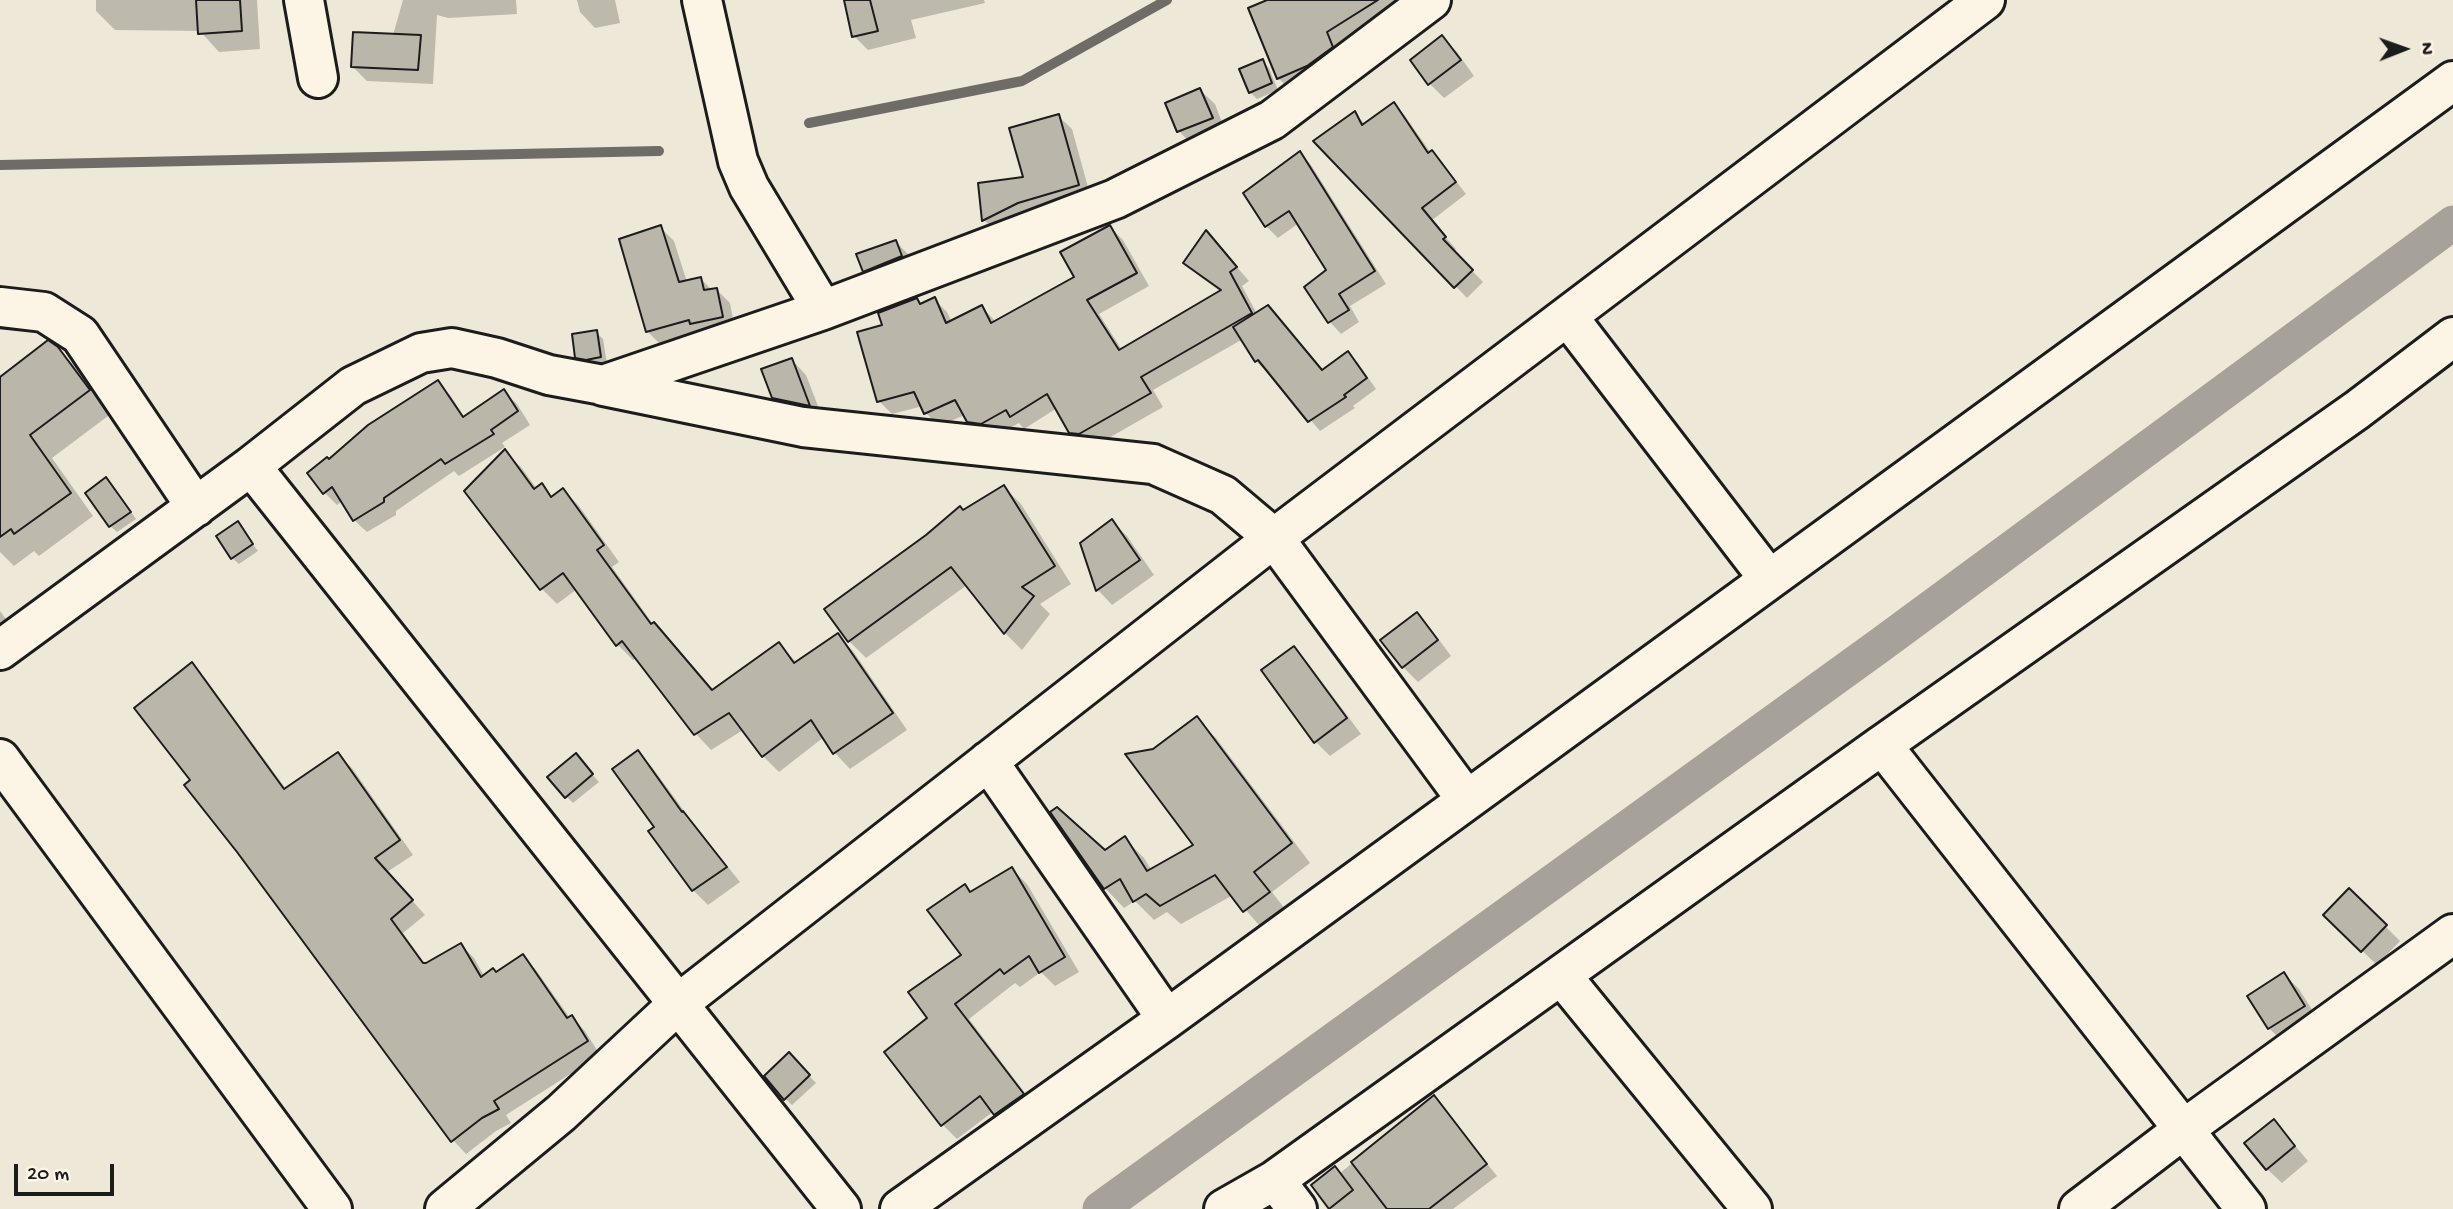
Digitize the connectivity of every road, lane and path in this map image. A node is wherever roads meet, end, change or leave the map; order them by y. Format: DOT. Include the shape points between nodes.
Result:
graph roads {
  1 [pos="304,0"];
  2 [pos="702,0"];
  3 [pos="1431,0"];
  4 [pos="1972,4"];
  5 [pos="318,78"];
  6 [pos="2453,80"];
  7 [pos="0,307"];
  8 [pos="823,310"];
  9 [pos="1568,317"];
  10 [pos="2453,338"];
  11 [pos="603,386"];
  12 [pos="251,466"];
  13 [pos="196,507"];
  14 [pos="1274,538"];
  15 [pos="1769,579"];
  16 [pos="0,650"];
  17 [pos="1882,745"];
  18 [pos="0,759"];
  19 [pos="988,761"];
  20 [pos="1466,799"];
  21 [pos="2453,934"];
  22 [pos="1562,975"];
  23 [pos="680,1003"];
  24 [pos="1167,1019"];
  25 [pos="2184,1129"];
  26 [pos="1286,1194"];
  27 [pos="332,1209"];
  28 [pos="445,1209"];
  29 [pos="841,1209"];
  30 [pos="900,1209"];
  31 [pos="1224,1209"];
  32 [pos="1752,1209"];
  33 [pos="2079,1209"];
  34 [pos="2246,1209"];
  1 -- 5 [label="street"];
  2 -- 8 [label="street" via="738,161"];
  3 -- 8 [label="street" via="1272,120 1115,199"];
  4 -- 9 [label="street"];
  6 -- 15 [label="street"];
  7 -- 13 [label="street" via="44,312 80,335"];
  8 -- 11 [label="street"];
  9 -- 14 [label="street"];
  9 -- 15 [label="street"];
  10 -- 17 [label="street"];
  11 -- 12 [label="street" via="452,348 421,353 354,386"];
  11 -- 14 [label="street" via="803,427 1153,464 1223,495"];
  12 -- 13 [label="street"];
  12 -- 23 [label="street"];
  13 -- 16 [label="street"];
  14 -- 19 [label="street"];
  14 -- 20 [label="street"];
  15 -- 20 [label="street"];
  17 -- 22 [label="street"];
  17 -- 25 [label="street"];
  18 -- 27 [label="street"];
  19 -- 23 [label="street"];
  19 -- 24 [label="street"];
  20 -- 24 [label="street"];
  21 -- 25 [label="street"];
  22 -- 26 [label="street"];
  22 -- 32 [label="street"];
  23 -- 28 [label="street" via="561,1113"];
  23 -- 29 [label="street"];
  24 -- 30 [label="street"];
  25 -- 33 [label="street"];
  25 -- 34 [label="street"];
  26 -- 31 [label="street"];
}
